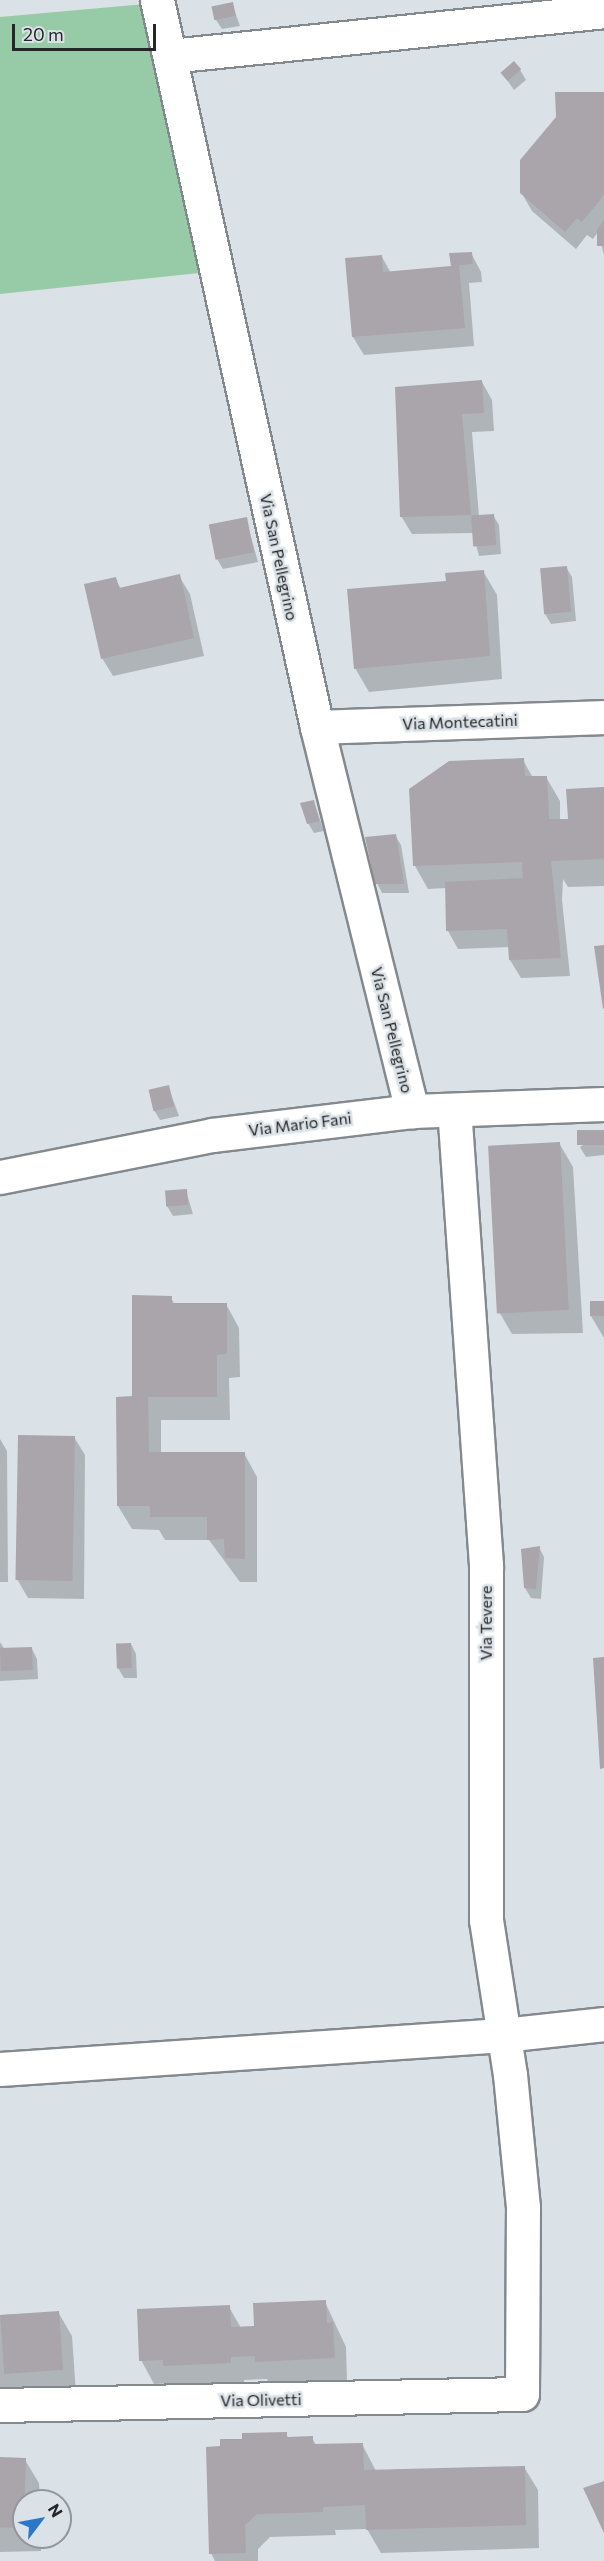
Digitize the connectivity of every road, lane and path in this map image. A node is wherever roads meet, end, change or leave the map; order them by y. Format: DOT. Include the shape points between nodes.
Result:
graph roads {
  1 [pos="157,0"];
  2 [pos="604,11"];
  3 [pos="170,57"];
  4 [pos="604,717"];
  5 [pos="317,727"];
  6 [pos="604,1104"];
  7 [pos="454,1110"];
  8 [pos="412,1111"];
  9 [pos="0,1177"];
  10 [pos="604,2024"];
  11 [pos="503,2035"];
  12 [pos="0,2070"];
  13 [pos="522,2394"];
  14 [pos="0,2405"];
  1 -- 3 [label="street, Via San Pellegrino"];
  2 -- 3 [label="street"];
  3 -- 5 [label="street, Via San Pellegrino"];
  4 -- 5 [label="street, Via Montecatini"];
  5 -- 8 [label="street, Via San Pellegrino"];
  6 -- 7 [label="street, Via Mario Fani"];
  7 -- 8 [label="street, Via Mario Fani"];
  7 -- 11 [label="street, Via Tevere" via="486,1565 486,1920"];
  8 -- 9 [label="street, Via Mario Fani" via="212,1135"];
  10 -- 11 [label="street"];
  11 -- 12 [label="street"];
  11 -- 13 [label="street, Via Tevere" via="523,2207"];
  13 -- 14 [label="street, Via Olivetti"];
}
